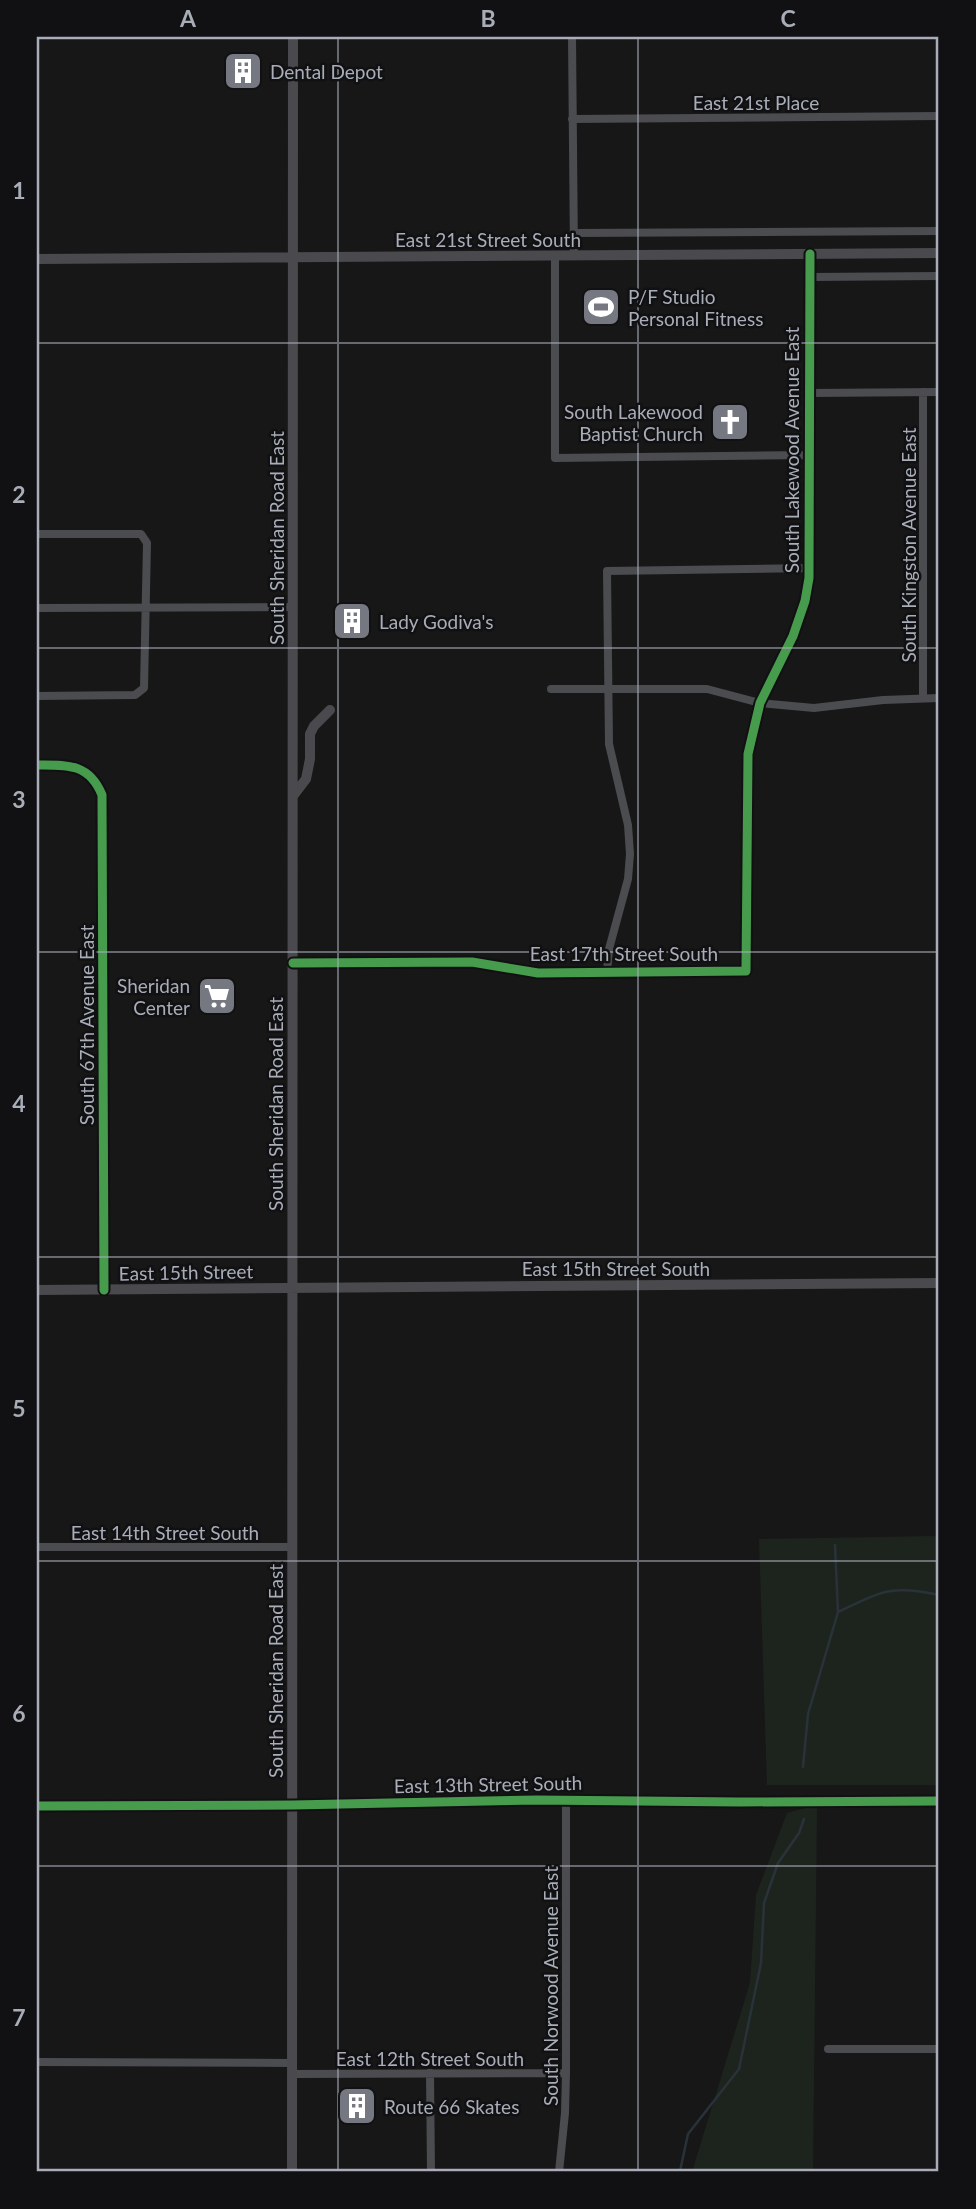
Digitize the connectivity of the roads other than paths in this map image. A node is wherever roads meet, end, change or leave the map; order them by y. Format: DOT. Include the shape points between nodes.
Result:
graph roads {
  1 [pos="293,37"];
  2 [pos="572,37"];
  3 [pos="939,116"];
  4 [pos="572,119"];
  5 [pos="939,231"];
  6 [pos="574,233"];
  7 [pos="939,253"];
  8 [pos="810,254"];
  9 [pos="555,256"];
  10 [pos="574,256"];
  11 [pos="293,258"];
  12 [pos="37,259"];
  13 [pos="810,276"];
  14 [pos="939,276"];
  15 [pos="939,392"];
  16 [pos="810,393"];
  17 [pos="923,393"];
  18 [pos="810,455"];
  19 [pos="37,534"];
  20 [pos="809,568"];
  21 [pos="146,607"];
  22 [pos="293,607"];
  23 [pos="37,608"];
  24 [pos="608,689"];
  25 [pos="551,690"];
  26 [pos="37,696"];
  27 [pos="923,698"];
  28 [pos="939,698"];
  29 [pos="760,703"];
  30 [pos="330,710"];
  31 [pos="37,765"];
  32 [pos="293,796"];
  33 [pos="293,963"];
  34 [pos="746,971"];
  35 [pos="607,972"];
  36 [pos="939,1283"];
  37 [pos="293,1287"];
  38 [pos="37,1290"];
  39 [pos="104,1290"];
  40 [pos="37,1548"];
  41 [pos="293,1548"];
  42 [pos="566,1800"];
  43 [pos="939,1801"];
  44 [pos="293,1805"];
  45 [pos="37,1806"];
  46 [pos="828,2049"];
  47 [pos="939,2049"];
  48 [pos="37,2062"];
  49 [pos="293,2068"];
  50 [pos="430,2073"];
  51 [pos="566,2073"];
  52 [pos="292,2172"];
  53 [pos="430,2172"];
  54 [pos="559,2172"];
  1 -- 11 [label="main road, South Sheridan Road East"];
  2 -- 4 [label="street"];
  3 -- 4 [label="street, East 21st Place"];
  4 -- 6 [label="street"];
  5 -- 6 [label="street, East 21st Street South"];
  6 -- 10 [label="street"];
  7 -- 8 [label="main road, East 21st Street South"];
  8 -- 10 [label="main road, East 21st Street South"];
  8 -- 13 [label="street, South Lakewood Avenue East"];
  9 -- 10 [label="main road, East 21st Street South"];
  9 -- 11 [label="main road, East 21st Street South"];
  9 -- 18 [label="street" via="555,458"];
  11 -- 12 [label="main road, East 21st Street South"];
  11 -- 22 [label="main road, South Sheridan Road East"];
  13 -- 14 [label="street"];
  13 -- 16 [label="street, South Lakewood Avenue East"];
  15 -- 17 [label="street"];
  16 -- 17 [label="street"];
  16 -- 18 [label="street, South Lakewood Avenue East"];
  17 -- 27 [label="street, South Kingston Avenue East"];
  18 -- 20 [label="street, South Lakewood Avenue East"];
  19 -- 21 [label="street" via="141,534 147,542"];
  20 -- 24 [label="street" via="607,571"];
  20 -- 29 [label="street, South Lakewood Avenue East" via="805,601 793,636"];
  21 -- 22 [label="street"];
  21 -- 23 [label="street"];
  21 -- 26 [label="street" via="141,692"];
  22 -- 32 [label="main road, South Sheridan Road East"];
  24 -- 25 [label="street"];
  24 -- 29 [label="street" via="707,689"];
  24 -- 35 [label="street" via="609,744 630,854"];
  27 -- 28 [label="street"];
  27 -- 29 [label="street" via="814,708"];
  29 -- 34 [label="street, South Lakewood Avenue East" via="746,775"];
  30 -- 32 [label="main road" via="310,734 306,779"];
  31 -- 39 [label="street, South 67th Avenue East" via="80,769 96,781 103,802"];
  32 -- 33 [label="main road, South Sheridan Road East"];
  33 -- 35 [label="street, East 17th Street South" via="472,962 538,973"];
  33 -- 37 [label="main road, South Sheridan Road East"];
  34 -- 35 [label="street, East 17th Street South"];
  36 -- 37 [label="main road, East 15th Street South"];
  37 -- 39 [label="main road, East 15th Street"];
  37 -- 41 [label="main road, South Sheridan Road East"];
  38 -- 39 [label="main road, East 15th Street"];
  40 -- 41 [label="street, East 14th Street South"];
  41 -- 44 [label="main road, South Sheridan Road East"];
  42 -- 43 [label="street, East 13th Street South"];
  42 -- 44 [label="street, East 13th Street South"];
  42 -- 51 [label="street, South Norwood Avenue East"];
  44 -- 45 [label="street, East 13th Street South"];
  44 -- 49 [label="main road, South Sheridan Road East"];
  46 -- 47 [label="street"];
  48 -- 49 [label="street, East 12th Street South"];
  49 -- 50 [label="street, East 12th Street South"];
  49 -- 52 [label="main road, South Sheridan Road East"];
  50 -- 51 [label="street, East 12th Street South"];
  50 -- 53 [label="street"];
  51 -- 54 [label="street, South Norwood Avenue East"];
}
